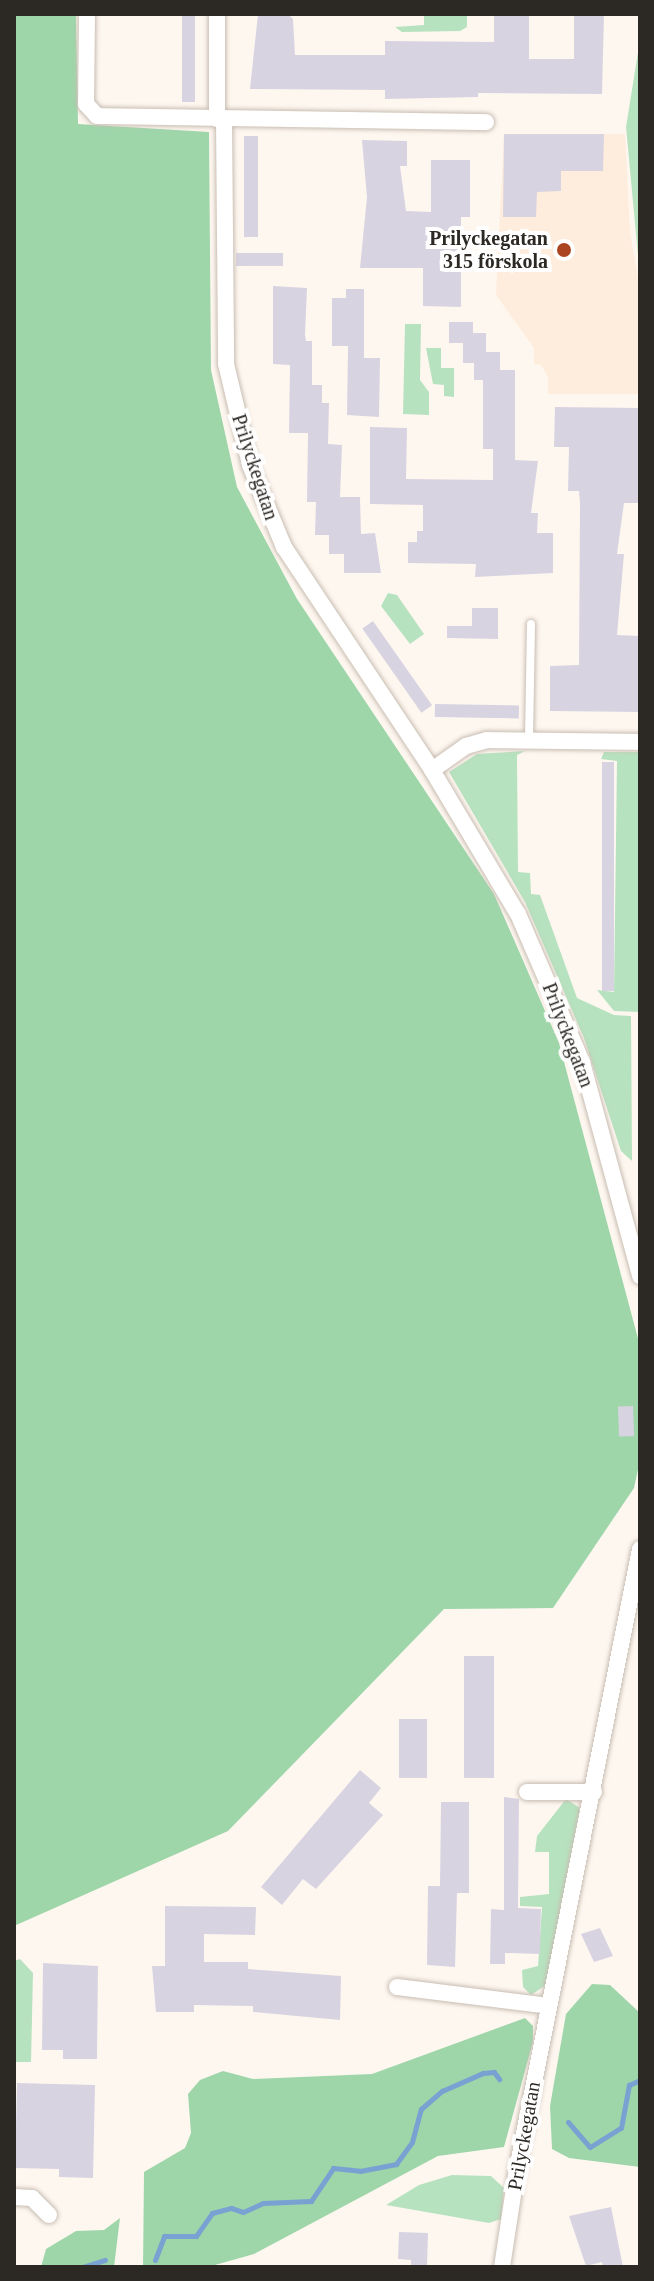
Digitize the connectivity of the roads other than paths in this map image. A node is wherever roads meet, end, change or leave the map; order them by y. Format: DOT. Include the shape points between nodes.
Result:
graph roads {
  1 [pos="87,14"];
  2 [pos="217,14"];
  3 [pos="220,119"];
  4 [pos="486,122"];
  5 [pos="531,624"];
  6 [pos="529,739"];
  7 [pos="640,742"];
  8 [pos="432,770"];
  9 [pos="640,1276"];
  10 [pos="640,1549"];
  11 [pos="527,1792"];
  12 [pos="594,1792"];
  13 [pos="397,1987"];
  14 [pos="549,2006"];
  15 [pos="14,2197"];
  16 [pos="49,2215"];
  17 [pos="502,2267"];
  1 -- 3 [label="street" via="90,110 97,116"];
  2 -- 3 [label="street, Prilyckegatan"];
  3 -- 4 [label="street"];
  3 -- 8 [label="street, Prilyckegatan" via="226,364 250,465 284,547"];
  5 -- 6 [label="lane"];
  6 -- 7 [label="street"];
  6 -- 8 [label="street" via="466,746"];
  8 -- 9 [label="street, Prilyckegatan" via="518,914 582,1062"];
  10 -- 12 [label="street, Prilyckegatan"];
  11 -- 12 [label="street"];
  12 -- 14 [label="street, Prilyckegatan"];
  13 -- 14 [label="street"];
  14 -- 17 [label="street, Prilyckegatan"];
  15 -- 16 [label="street" via="32,2198"];
}
